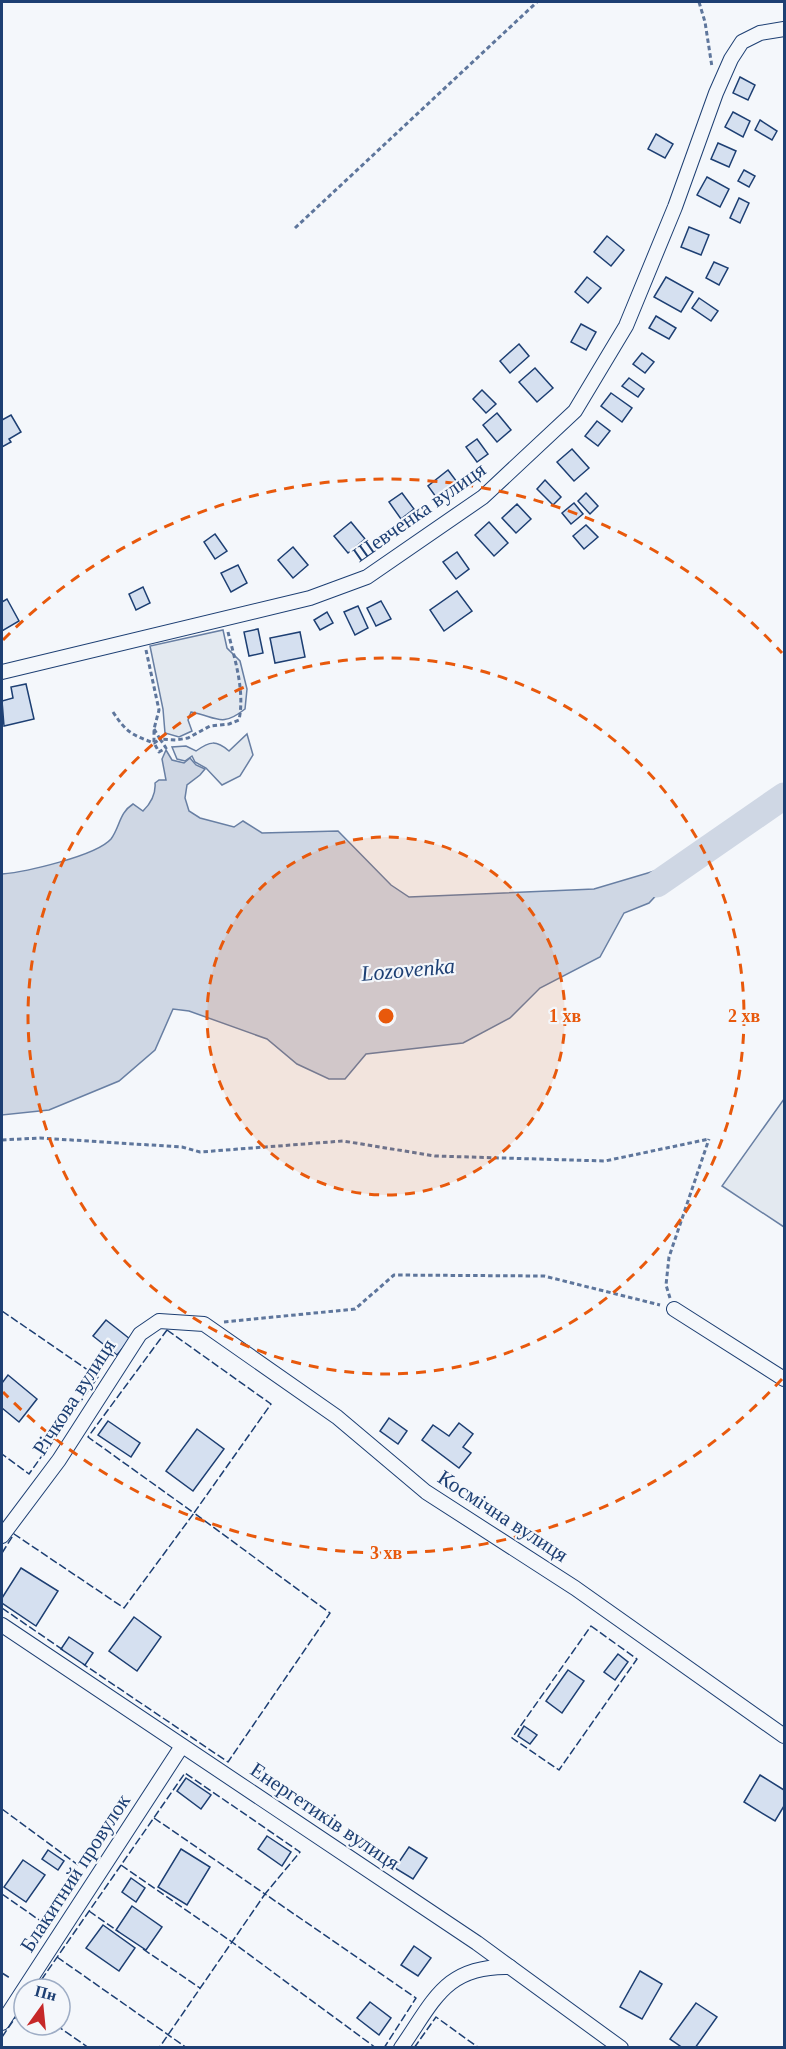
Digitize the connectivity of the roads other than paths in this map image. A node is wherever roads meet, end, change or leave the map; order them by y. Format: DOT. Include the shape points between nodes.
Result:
graph roads {
  1 [pos="784,29"];
  2 [pos="2,672"];
  3 [pos="674,1309"];
  4 [pos="204,1324"];
  5 [pos="784,1379"];
  6 [pos="2,1536"];
  7 [pos="2,1625"];
  8 [pos="784,1736"];
  9 [pos="182,1746"];
  10 [pos="510,1967"];
  11 [pos="2,2023"];
  12 [pos="401,2048"];
  13 [pos="621,2048"];
  1 -- 2 [label="street, Шевченка вулиця" via="760,33 742,42 731,59 626,326 574,411 483,497 368,577 310,598"];
  3 -- 5 [label="street"];
  4 -- 6 [label="street, Річкова вулиця" via="159,1321 140,1334 59,1461"];
  4 -- 8 [label="street, Космічна вулиця" via="337,1418 426,1492 575,1588"];
  7 -- 9 [label="street, Енергетиків вулиця"];
  9 -- 10 [label="street, Енергетиків вулиця"];
  9 -- 11 [label="street, Блакитний провулок"];
  10 -- 12 [label="street" via="478,1969 448,1983"];
  10 -- 13 [label="street, Енергетиків вулиця"];
}
